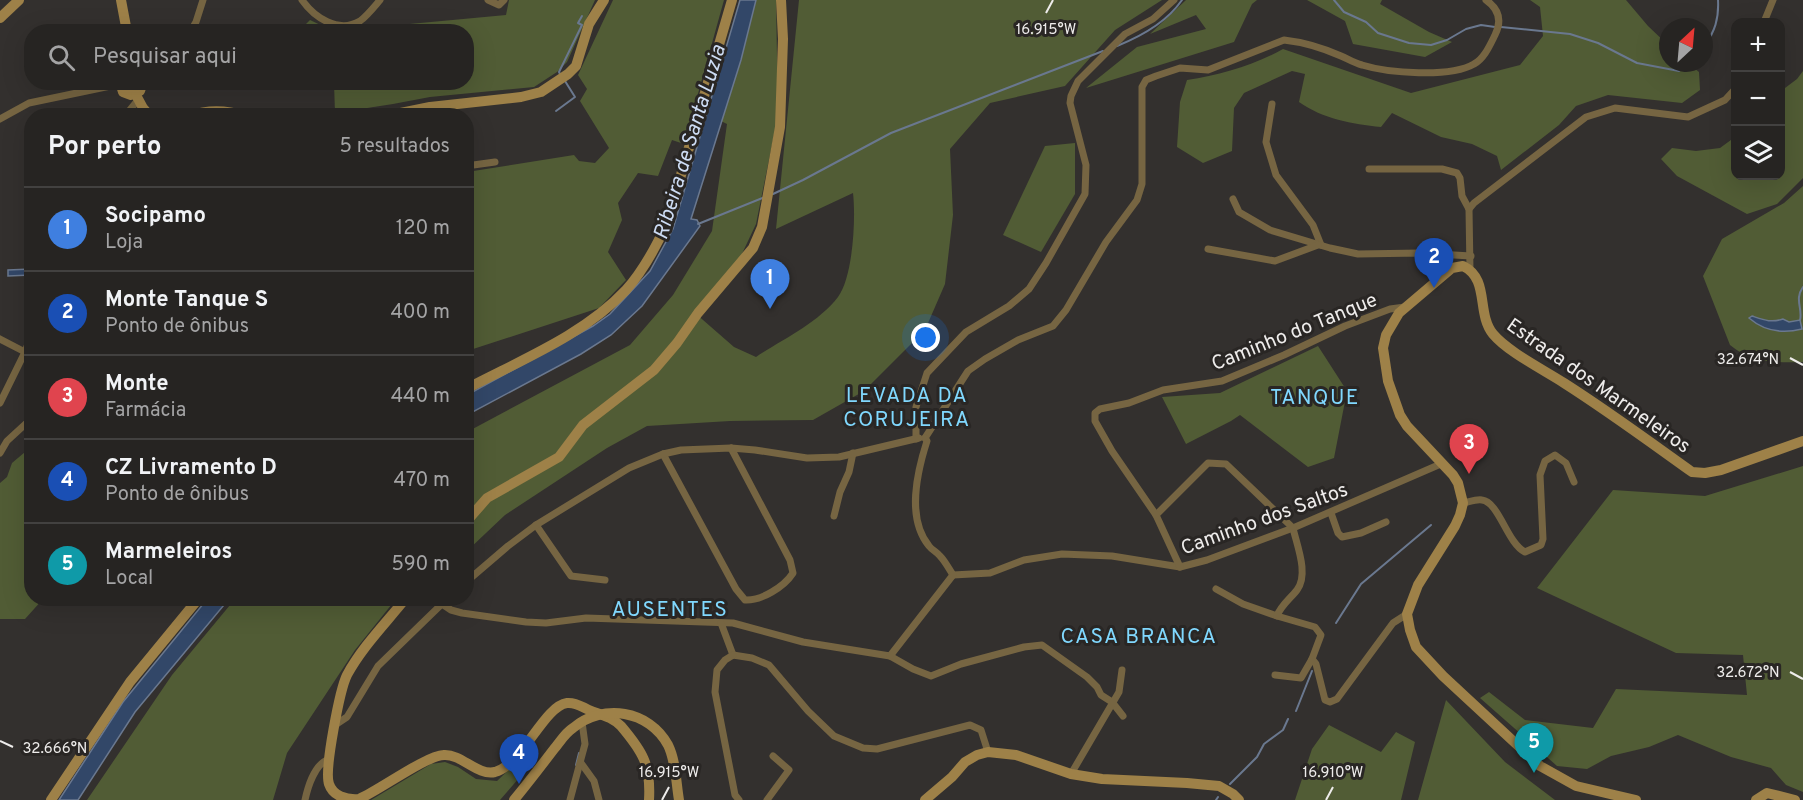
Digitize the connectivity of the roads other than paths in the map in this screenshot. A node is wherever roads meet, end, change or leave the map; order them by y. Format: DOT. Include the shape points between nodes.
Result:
graph roads {
  1 [pos="19,0"];
  2 [pos="121,0"];
  3 [pos="203,0"];
  4 [pos="302,0"];
  5 [pos="380,0"];
  6 [pos="488,0"];
  7 [pos="504,0"];
  8 [pos="604,0"];
  9 [pos="732,0"];
  10 [pos="781,0"];
  11 [pos="1174,0"];
  12 [pos="1486,0"];
  13 [pos="1773,0"];
  14 [pos="0,18"];
  15 [pos="1766,18"];
  16 [pos="126,24"];
  17 [pos="195,24"];
  18 [pos="331,24"];
  19 [pos="354,24"];
  20 [pos="86,90"];
  21 [pos="124,90"];
  22 [pos="140,90"];
  23 [pos="1731,93"];
  24 [pos="137,97"];
  25 [pos="1272,104"];
  26 [pos="130,108"];
  27 [pos="145,108"];
  28 [pos="425,108"];
  29 [pos="0,119"];
  30 [pos="495,162"];
  31 [pos="474,165"];
  32 [pos="1370,169"];
  33 [pos="1233,199"];
  34 [pos="1469,209"];
  35 [pos="1321,244"];
  36 [pos="1208,249"];
  37 [pos="1472,256"];
  38 [pos="1470,270"];
  39 [pos="1407,307"];
  40 [pos="0,339"];
  41 [pos="24,351"];
  42 [pos="24,354"];
  43 [pos="474,385"];
  44 [pos="0,403"];
  45 [pos="24,425"];
  46 [pos="925,438"];
  47 [pos="916,439"];
  48 [pos="1803,441"];
  49 [pos="731,448"];
  50 [pos="0,453"];
  51 [pos="853,453"];
  52 [pos="663,454"];
  53 [pos="1443,463"];
  54 [pos="1575,482"];
  55 [pos="1463,503"];
  56 [pos="474,513"];
  57 [pos="1331,513"];
  58 [pos="1156,515"];
  59 [pos="834,516"];
  60 [pos="1386,522"];
  61 [pos="536,525"];
  62 [pos="1293,528"];
  63 [pos="1180,567"];
  64 [pos="474,575"];
  65 [pos="953,575"];
  66 [pos="605,580"];
  67 [pos="1216,589"];
  68 [pos="192,606"];
  69 [pos="400,606"];
  70 [pos="440,606"];
  71 [pos="448,606"];
  72 [pos="1407,614"];
  73 [pos="1277,616"];
  74 [pos="721,623"];
  75 [pos="733,654"];
  76 [pos="890,656"];
  77 [pos="1312,659"];
  78 [pos="1122,670"];
  79 [pos="1275,675"];
  80 [pos="1112,702"];
  81 [pos="602,714"];
  82 [pos="1123,716"];
  83 [pos="582,722"];
  84 [pos="335,725"];
  85 [pos="988,752"];
  86 [pos="773,756"];
  87 [pos="329,759"];
  88 [pos="580,763"];
  89 [pos="1071,774"];
  90 [pos="51,800"];
  91 [pos="305,800"];
  92 [pos="514,800"];
  93 [pos="570,800"];
  94 [pos="599,800"];
  95 [pos="649,800"];
  96 [pos="679,800"];
  97 [pos="739,800"];
  98 [pos="767,800"];
  99 [pos="925,800"];
  100 [pos="1239,800"];
  101 [pos="1636,800"];
  102 [pos="1756,800"];
  103 [pos="1794,800"];
  1 -- 14 [label="main road"];
  2 -- 16 [label="main road"];
  3 -- 17 [label="street"];
  4 -- 18 [label="street"];
  5 -- 19 [label="street"];
  6 -- 7 [label="street" via="499,5"];
  8 -- 28 [label="main road" via="589,24 576,66 541,92"];
  9 -- 43 [label="main road" via="667,223 642,270 595,317"];
  10 -- 56 [label="main road" via="782,107 762,228 753,248 654,370 583,426 559,457 487,498"];
  11 -- 47 [label="street" via="1125,34 1078,81 1070,103 1086,165 1084,194 1029,289 966,332 927,373 916,407"];
  12 -- 46 [label="street" via="1498,13 1499,26 1489,49 1476,64 1463,69 1389,71 1284,40 1208,70 1180,68 1146,80 1142,87 1142,184 1137,200 1053,326 1018,340 968,371"];
  13 -- 15 [label="street"];
  20 -- 29 [label="street" via="29,102"];
  21 -- 24 [label="main road"];
  22 -- 24 [label="main road"];
  23 -- 34 [label="street" via="1688,117 1615,108 1586,117"];
  24 -- 26 [label="street"];
  24 -- 27 [label="main road"];
  25 -- 35 [label="street" via="1266,142 1276,175 1313,225"];
  30 -- 31 [label="street"];
  32 -- 34 [label="street" via="1451,170 1460,178 1462,196"];
  33 -- 35 [label="street" via="1239,212 1270,230"];
  34 -- 37 [label="street"];
  35 -- 36 [label="street" via="1275,261"];
  35 -- 37 [label="street" via="1358,254"];
  37 -- 38 [label="street"];
  38 -- 39 [label="main road" via="1463,266 1452,268"];
  38 -- 48 [label="main road, Estrada dos Marmeleiros" via="1480,282 1485,319 1492,333 1692,472 1721,470"];
  39 -- 53 [label="main road" via="1386,335 1388,381 1407,426"];
  39 -- 58 [label="street, Caminho do Tanque" via="1390,309 1345,326 1222,381 1163,390 1095,412 1112,451"];
  40 -- 41 [label="street"];
  42 -- 44 [label="street"];
  45 -- 50 [label="street"];
  46 -- 47 [label="street"];
  46 -- 65 [label="street" via="916,489 918,520 929,546"];
  47 -- 51 [label="street"];
  49 -- 51 [label="street" via="807,458"];
  49 -- 52 [label="street"];
  49 -- 52 [label="street" via="790,560 793,573 784,584 753,600 745,600 736,589"];
  51 -- 59 [label="street"];
  52 -- 61 [label="street" via="629,468"];
  53 -- 55 [label="main road" via="1456,479"];
  53 -- 57 [label="street, Caminho dos Saltos"];
  54 -- 55 [label="street" via="1566,463 1555,453 1542,466 1543,539 1531,551 1525,552 1513,542 1492,505 1485,500"];
  55 -- 72 [label="main road" via="1455,526 1418,585"];
  57 -- 60 [label="street" via="1342,537"];
  57 -- 62 [label="street, Caminho dos Saltos"];
  58 -- 62 [label="street" via="1208,463 1226,464"];
  58 -- 63 [label="street"];
  61 -- 64 [label="street"];
  61 -- 66 [label="street" via="571,576"];
  62 -- 63 [label="street, Caminho dos Saltos"];
  62 -- 73 [label="street" via="1302,576 1299,588"];
  63 -- 65 [label="street, Caminho dos Saltos" via="1112,556 1062,554 1024,560 990,573"];
  65 -- 76 [label="street"];
  67 -- 73 [label="street"];
  68 -- 90 [label="main road" via="130,682"];
  69 -- 84 [label="main road" via="347,674"];
  70 -- 84 [label="street" via="378,666 347,717"];
  71 -- 74 [label="street" via="462,613 526,622 586,618"];
  72 -- 77 [label="street" via="1393,623 1337,699 1325,700"];
  72 -- 101 [label="main road" via="1416,647 1428,662 1540,766 1576,786"];
  73 -- 77 [label="street" via="1320,631"];
  74 -- 75 [label="street"];
  74 -- 76 [label="street"];
  75 -- 85 [label="street" via="769,665 823,726 847,742 876,749 970,725 981,730"];
  75 -- 97 [label="street" via="717,670 714,692"];
  76 -- 80 [label="street" via="913,669 935,675 961,664 1042,645 1077,668"];
  77 -- 79 [label="street" via="1300,678"];
  78 -- 80 [label="street" via="1119,692"];
  80 -- 82 [label="street"];
  80 -- 89 [label="street"];
  81 -- 83 [label="main road"];
  81 -- 87 [label="main road" via="568,703 550,715 501,769 489,772 455,756 438,756 359,799 338,796 329,785"];
  81 -- 95 [label="main road" via="614,719 644,756 650,775"];
  81 -- 96 [label="main road" via="633,715 661,734 672,756"];
  83 -- 88 [label="street" via="585,744"];
  83 -- 92 [label="main road" via="568,731"];
  84 -- 87 [label="main road"];
  85 -- 89 [label="main road" via="1016,755"];
  85 -- 99 [label="main road" via="965,762"];
  86 -- 98 [label="street" via="789,770"];
  87 -- 91 [label="street" via="317,771"];
  88 -- 93 [label="street"];
  88 -- 94 [label="street" via="594,781"];
  89 -- 100 [label="main road" via="1119,781 1219,786"];
  102 -- 103 [label="main road" via="1767,793"];
}
